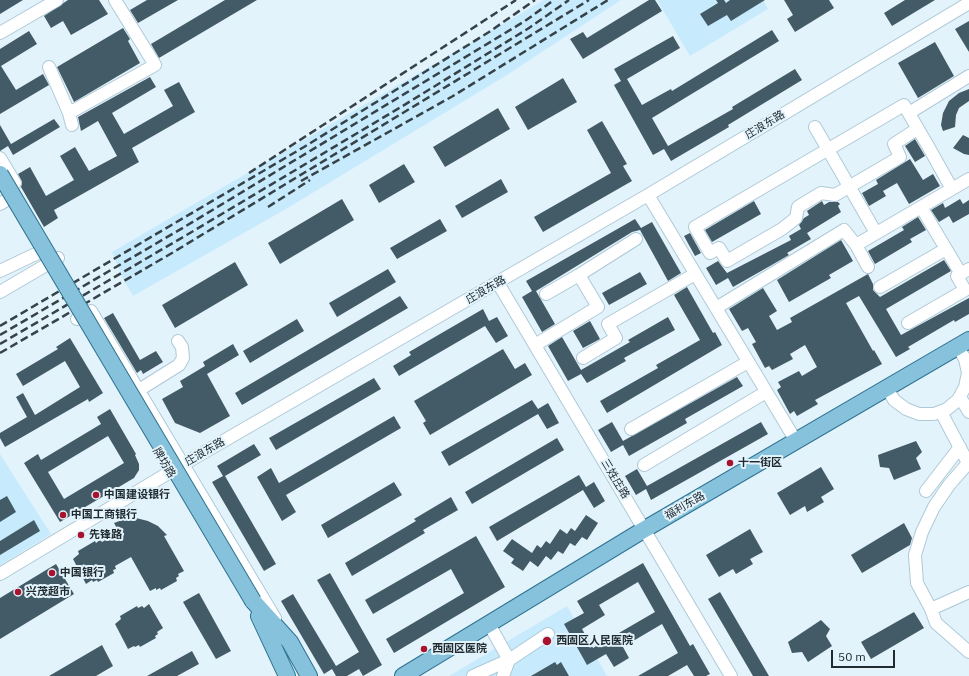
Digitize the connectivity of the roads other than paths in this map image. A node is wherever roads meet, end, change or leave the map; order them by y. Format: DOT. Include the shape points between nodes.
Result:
graph roads {
  1 [pos="57,0"];
  2 [pos="115,0"];
  3 [pos="969,3"];
  4 [pos="0,34"];
  5 [pos="49,67"];
  6 [pos="969,76"];
  7 [pos="69,113"];
  8 [pos="909,113"];
  9 [pos="72,125"];
  10 [pos="815,127"];
  11 [pos="917,129"];
  12 [pos="828,150"];
  13 [pos="0,158"];
  14 [pos="0,174"];
  15 [pos="969,179"];
  16 [pos="0,186"];
  17 [pos="850,187"];
  18 [pos="952,189"];
  19 [pos="648,195"];
  20 [pos="4,202"];
  21 [pos="921,206"];
  22 [pos="876,233"];
  23 [pos="636,239"];
  24 [pos="856,245"];
  25 [pos="946,249"];
  26 [pos="40,252"];
  27 [pos="50,263"];
  28 [pos="868,267"];
  29 [pos="0,271"];
  30 [pos="965,271"];
  31 [pos="695,274"];
  32 [pos="579,275"];
  33 [pos="498,283"];
  34 [pos="880,287"];
  35 [pos="0,292"];
  36 [pos="546,294"];
  37 [pos="598,307"];
  38 [pos="716,308"];
  39 [pos="82,313"];
  40 [pos="608,324"];
  41 [pos="908,324"];
  42 [pos="178,341"];
  43 [pos="964,343"];
  44 [pos="535,345"];
  45 [pos="583,358"];
  46 [pos="748,362"];
  47 [pos="887,388"];
  48 [pos="138,390"];
  49 [pos="766,392"];
  50 [pos="960,397"];
  51 [pos="941,412"];
  52 [pos="969,412"];
  53 [pos="631,429"];
  54 [pos="796,441"];
  55 [pos="960,447"];
  56 [pos="968,462"];
  57 [pos="644,465"];
  58 [pos="176,469"];
  59 [pos="926,491"];
  60 [pos="645,529"];
  61 [pos="0,574"];
  62 [pos="969,592"];
  63 [pos="253,601"];
  64 [pos="932,609"];
  65 [pos="489,624"];
  66 [pos="548,634"];
  67 [pos="290,642"];
  68 [pos="969,652"];
  69 [pos="277,655"];
  70 [pos="508,660"];
  71 [pos="287,676"];
  72 [pos="309,676"];
  73 [pos="403,676"];
  74 [pos="474,676"];
  75 [pos="503,676"];
  76 [pos="731,676"];
  1 -- 4 [label="street"];
  2 -- 7 [label="street" via="155,65"];
  3 -- 19 [label="street, 庄浪东路"];
  5 -- 7 [label="street"];
  6 -- 8 [label="street"];
  7 -- 9 [label="street"];
  8 -- 11 [label="street"];
  8 -- 12 [label="street" via="904,105"];
  10 -- 12 [label="street"];
  11 -- 17 [label="street" via="894,144 900,157"];
  11 -- 18 [label="street"];
  12 -- 17 [label="street"];
  12 -- 17 [label="street" via="695,227 710,253 719,248 727,261 782,229 796,218 798,207 821,193 835,195"];
  13 -- 27 [label="street" via="58,258"];
  14 -- 27 [label="street"];
  14 -- 39 [label="main road, 牌坊路, bridge"];
  15 -- 18 [label="street"];
  16 -- 20 [label="street"];
  17 -- 22 [label="street"];
  18 -- 21 [label="street"];
  19 -- 31 [label="street"];
  19 -- 33 [label="street, 庄浪东路"];
  20 -- 26 [label="street"];
  21 -- 22 [label="street"];
  21 -- 25 [label="street"];
  22 -- 24 [label="street"];
  23 -- 32 [label="street"];
  24 -- 28 [label="street"];
  24 -- 38 [label="street" via="844,230"];
  25 -- 30 [label="street"];
  25 -- 34 [label="street"];
  26 -- 27 [label="street"];
  26 -- 29 [label="street"];
  27 -- 35 [label="street"];
  30 -- 41 [label="street" via="957,276 965,290"];
  31 -- 38 [label="street"];
  31 -- 40 [label="street"];
  32 -- 36 [label="street"];
  32 -- 37 [label="street"];
  33 -- 44 [label="street, 三姓庄路"];
  33 -- 58 [label="street, 庄浪东路"];
  37 -- 40 [label="street"];
  37 -- 44 [label="street"];
  38 -- 46 [label="street"];
  39 -- 48 [label="street, 牌坊路" via="91,311"];
  39 -- 58 [label="street, 牌坊路" via="77,319"];
  39 -- 63 [label="main road, 牌坊路, bridge"];
  40 -- 45 [label="street" via="616,338"];
  42 -- 48 [label="street" via="182,347 183,358 179,365"];
  43 -- 47 [label="main road, 福利东路"];
  43 -- 50 [label="street" via="968,373"];
  44 -- 60 [label="street, 三姓庄路"];
  46 -- 49 [label="street"];
  46 -- 53 [label="street"];
  47 -- 51 [label="street" via="894,400 906,410 919,414"];
  47 -- 54 [label="main road, 福利东路"];
  48 -- 58 [label="street, 牌坊路"];
  49 -- 54 [label="street"];
  49 -- 57 [label="street"];
  50 -- 51 [label="street"];
  50 -- 52 [label="street"];
  51 -- 55 [label="street"];
  54 -- 60 [label="main road, 福利东路"];
  55 -- 56 [label="street"];
  55 -- 59 [label="street"];
  56 -- 64 [label="street" via="934,507 915,555 917,583"];
  58 -- 61 [label="street, 庄浪东路"];
  58 -- 67 [label="street, 牌坊路"];
  58 -- 69 [label="street, 牌坊路"];
  60 -- 65 [label="main road, 福利东路"];
  60 -- 76 [label="street, 三姓庄路"];
  62 -- 64 [label="street"];
  63 -- 67 [label="main road, 牌坊路"];
  63 -- 69 [label="main road, 牌坊路"];
  64 -- 68 [label="street" via="936,623"];
  65 -- 70 [label="street"];
  65 -- 73 [label="main road, 福利东路"];
  66 -- 70 [label="street"];
  67 -- 72 [label="main road, 牌坊路"];
  69 -- 71 [label="main road, 牌坊路"];
  70 -- 74 [label="street"];
  70 -- 75 [label="street"];
}
